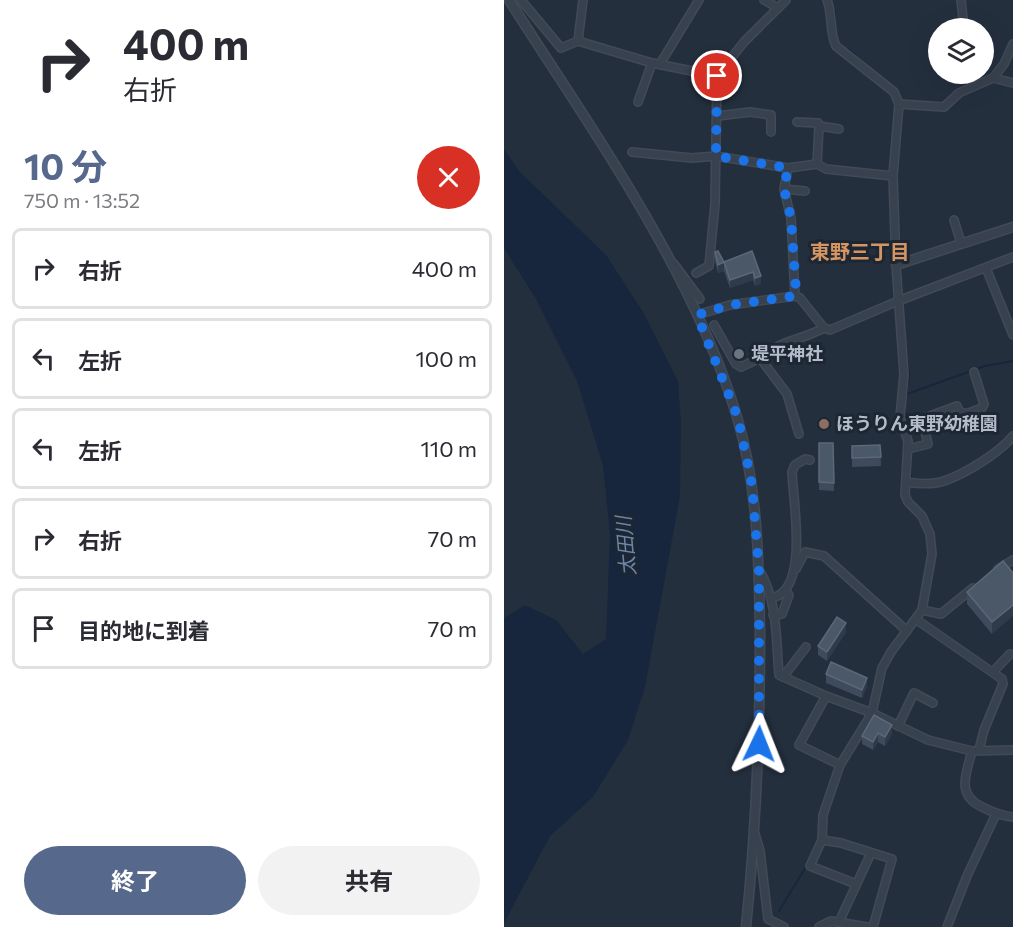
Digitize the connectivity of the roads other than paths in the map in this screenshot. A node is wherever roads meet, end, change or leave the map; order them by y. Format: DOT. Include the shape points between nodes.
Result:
graph roads {
  1 [pos="509,0"];
  2 [pos="521,0"];
  3 [pos="583,0"];
  4 [pos="699,0"];
  5 [pos="764,0"];
  6 [pos="786,0"];
  7 [pos="827,0"];
  8 [pos="961,0"];
  9 [pos="778,8"];
  10 [pos="963,18"];
  11 [pos="578,41"];
  12 [pos="1013,45"];
  13 [pos="656,64"];
  14 [pos="717,76"];
  15 [pos="994,77"];
  16 [pos="994,78"];
  17 [pos="1013,83"];
  18 [pos="979,84"];
  19 [pos="638,102"];
  20 [pos="899,104"];
  21 [pos="718,116"];
  22 [pos="798,122"];
  23 [pos="819,126"];
  24 [pos="839,129"];
  25 [pos="771,132"];
  26 [pos="632,152"];
  27 [pos="716,156"];
  28 [pos="817,164"];
  29 [pos="788,168"];
  30 [pos="893,176"];
  31 [pos="784,189"];
  32 [pos="805,191"];
  33 [pos="954,220"];
  34 [pos="1013,227"];
  35 [pos="961,243"];
  36 [pos="1013,257"];
  37 [pos="669,261"];
  38 [pos="896,265"];
  39 [pos="986,268"];
  40 [pos="696,273"];
  41 [pos="795,296"];
  42 [pos="700,299"];
  43 [pos="898,301"];
  44 [pos="697,315"];
  45 [pos="714,325"];
  46 [pos="824,328"];
  47 [pos="1013,334"];
  48 [pos="721,340"];
  49 [pos="724,350"];
  50 [pos="760,358"];
  51 [pos="974,372"];
  52 [pos="799,434"];
  53 [pos="1013,436"];
  54 [pos="908,449"];
  55 [pos="810,460"];
  56 [pos="906,482"];
  57 [pos="1013,561"];
  58 [pos="759,570"];
  59 [pos="992,573"];
  60 [pos="793,575"];
  61 [pos="983,579"];
  62 [pos="786,591"];
  63 [pos="771,598"];
  64 [pos="922,610"];
  65 [pos="773,615"];
  66 [pos="917,620"];
  67 [pos="907,631"];
  68 [pos="806,647"];
  69 [pos="1010,654"];
  70 [pos="993,672"];
  71 [pos="783,677"];
  72 [pos="826,696"];
  73 [pos="933,703"];
  74 [pos="872,712"];
  75 [pos="898,726"];
  76 [pos="975,750"];
  77 [pos="1013,750"];
  78 [pos="840,765"];
  79 [pos="996,814"];
  80 [pos="1013,817"];
  81 [pos="755,834"];
  82 [pos="822,840"];
  83 [pos="871,853"];
  84 [pos="856,884"];
  85 [pos="838,922"];
  86 [pos="746,927"];
  87 [pos="784,927"];
  88 [pos="819,927"];
  89 [pos="867,927"];
  90 [pos="873,927"];
  91 [pos="947,927"];
  1 -- 37 [label="street" via="611,160"];
  2 -- 11 [label="street" via="561,48"];
  3 -- 11 [label="street"];
  4 -- 13 [label="street"];
  5 -- 9 [label="street"];
  6 -- 9 [label="street"];
  7 -- 20 [label="street" via="836,46 894,92"];
  8 -- 10 [label="street"];
  9 -- 14 [label="street"];
  11 -- 13 [label="street"];
  12 -- 15 [label="street"];
  13 -- 14 [label="street"];
  13 -- 19 [label="street"];
  14 -- 21 [label="street"];
  16 -- 17 [label="street"];
  18 -- 20 [label="street" via="959,93 944,107"];
  20 -- 30 [label="street"];
  21 -- 25 [label="street" via="750,112 771,115"];
  21 -- 27 [label="street"];
  22 -- 23 [label="street"];
  23 -- 24 [label="street"];
  23 -- 28 [label="street"];
  26 -- 27 [label="street" via="692,158"];
  27 -- 29 [label="street"];
  27 -- 40 [label="street" via="709,266"];
  28 -- 29 [label="street"];
  28 -- 30 [label="street" via="826,169"];
  29 -- 31 [label="street"];
  30 -- 38 [label="street"];
  31 -- 32 [label="street"];
  31 -- 41 [label="street" via="791,218"];
  33 -- 35 [label="street"];
  34 -- 35 [label="street"];
  35 -- 38 [label="street"];
  36 -- 39 [label="street"];
  37 -- 42 [label="street" via="684,274"];
  37 -- 44 [label="street"];
  38 -- 43 [label="street"];
  39 -- 43 [label="street"];
  39 -- 47 [label="street"];
  41 -- 44 [label="street" via="730,305"];
  41 -- 46 [label="street"];
  43 -- 46 [label="street" via="837,328"];
  43 -- 54 [label="street" via="904,374 900,418"];
  44 -- 58 [label="street" via="738,418 752,485"];
  45 -- 48 [label="street"];
  46 -- 50 [label="street" via="777,344"];
  48 -- 49 [label="street"];
  48 -- 50 [label="street" via="741,367"];
  50 -- 52 [label="street" via="788,394"];
  51 -- 54 [label="street" via="982,408 966,414 957,406 922,418 928,444"];
  53 -- 56 [label="street" via="995,453 944,481"];
  54 -- 56 [label="street"];
  55 -- 60 [label="street" via="800,462 792,472 796,535"];
  56 -- 64 [label="street" via="908,502 922,516 930,534 932,554"];
  57 -- 59 [label="street"];
  58 -- 63 [label="street"];
  58 -- 81 [label="street" via="760,721"];
  60 -- 62 [label="street"];
  60 -- 67 [label="street" via="805,552 824,556"];
  61 -- 64 [label="street" via="941,614"];
  62 -- 63 [label="street"];
  62 -- 65 [label="street" via="786,607 782,614"];
  63 -- 65 [label="street"];
  64 -- 66 [label="street"];
  65 -- 71 [label="street" via="779,675"];
  66 -- 67 [label="street"];
  66 -- 70 [label="street"];
  67 -- 74 [label="street" via="882,668"];
  68 -- 71 [label="street"];
  69 -- 70 [label="street"];
  70 -- 76 [label="street" via="1003,684"];
  71 -- 72 [label="street"];
  72 -- 74 [label="street"];
  72 -- 78 [label="street" via="800,745"];
  73 -- 75 [label="street" via="914,693"];
  74 -- 75 [label="street"];
  74 -- 78 [label="street"];
  75 -- 76 [label="street" via="928,740"];
  76 -- 77 [label="street"];
  76 -- 79 [label="street" via="965,794 970,802"];
  78 -- 82 [label="street" via="823,815"];
  79 -- 80 [label="street"];
  79 -- 91 [label="street"];
  81 -- 86 [label="street"];
  81 -- 87 [label="street" via="768,919"];
  82 -- 83 [label="street"];
  82 -- 84 [label="street" via="810,866"];
  83 -- 84 [label="street"];
  83 -- 90 [label="street" via="892,859"];
  84 -- 85 [label="street"];
  85 -- 88 [label="street"];
  85 -- 89 [label="street"];
}
